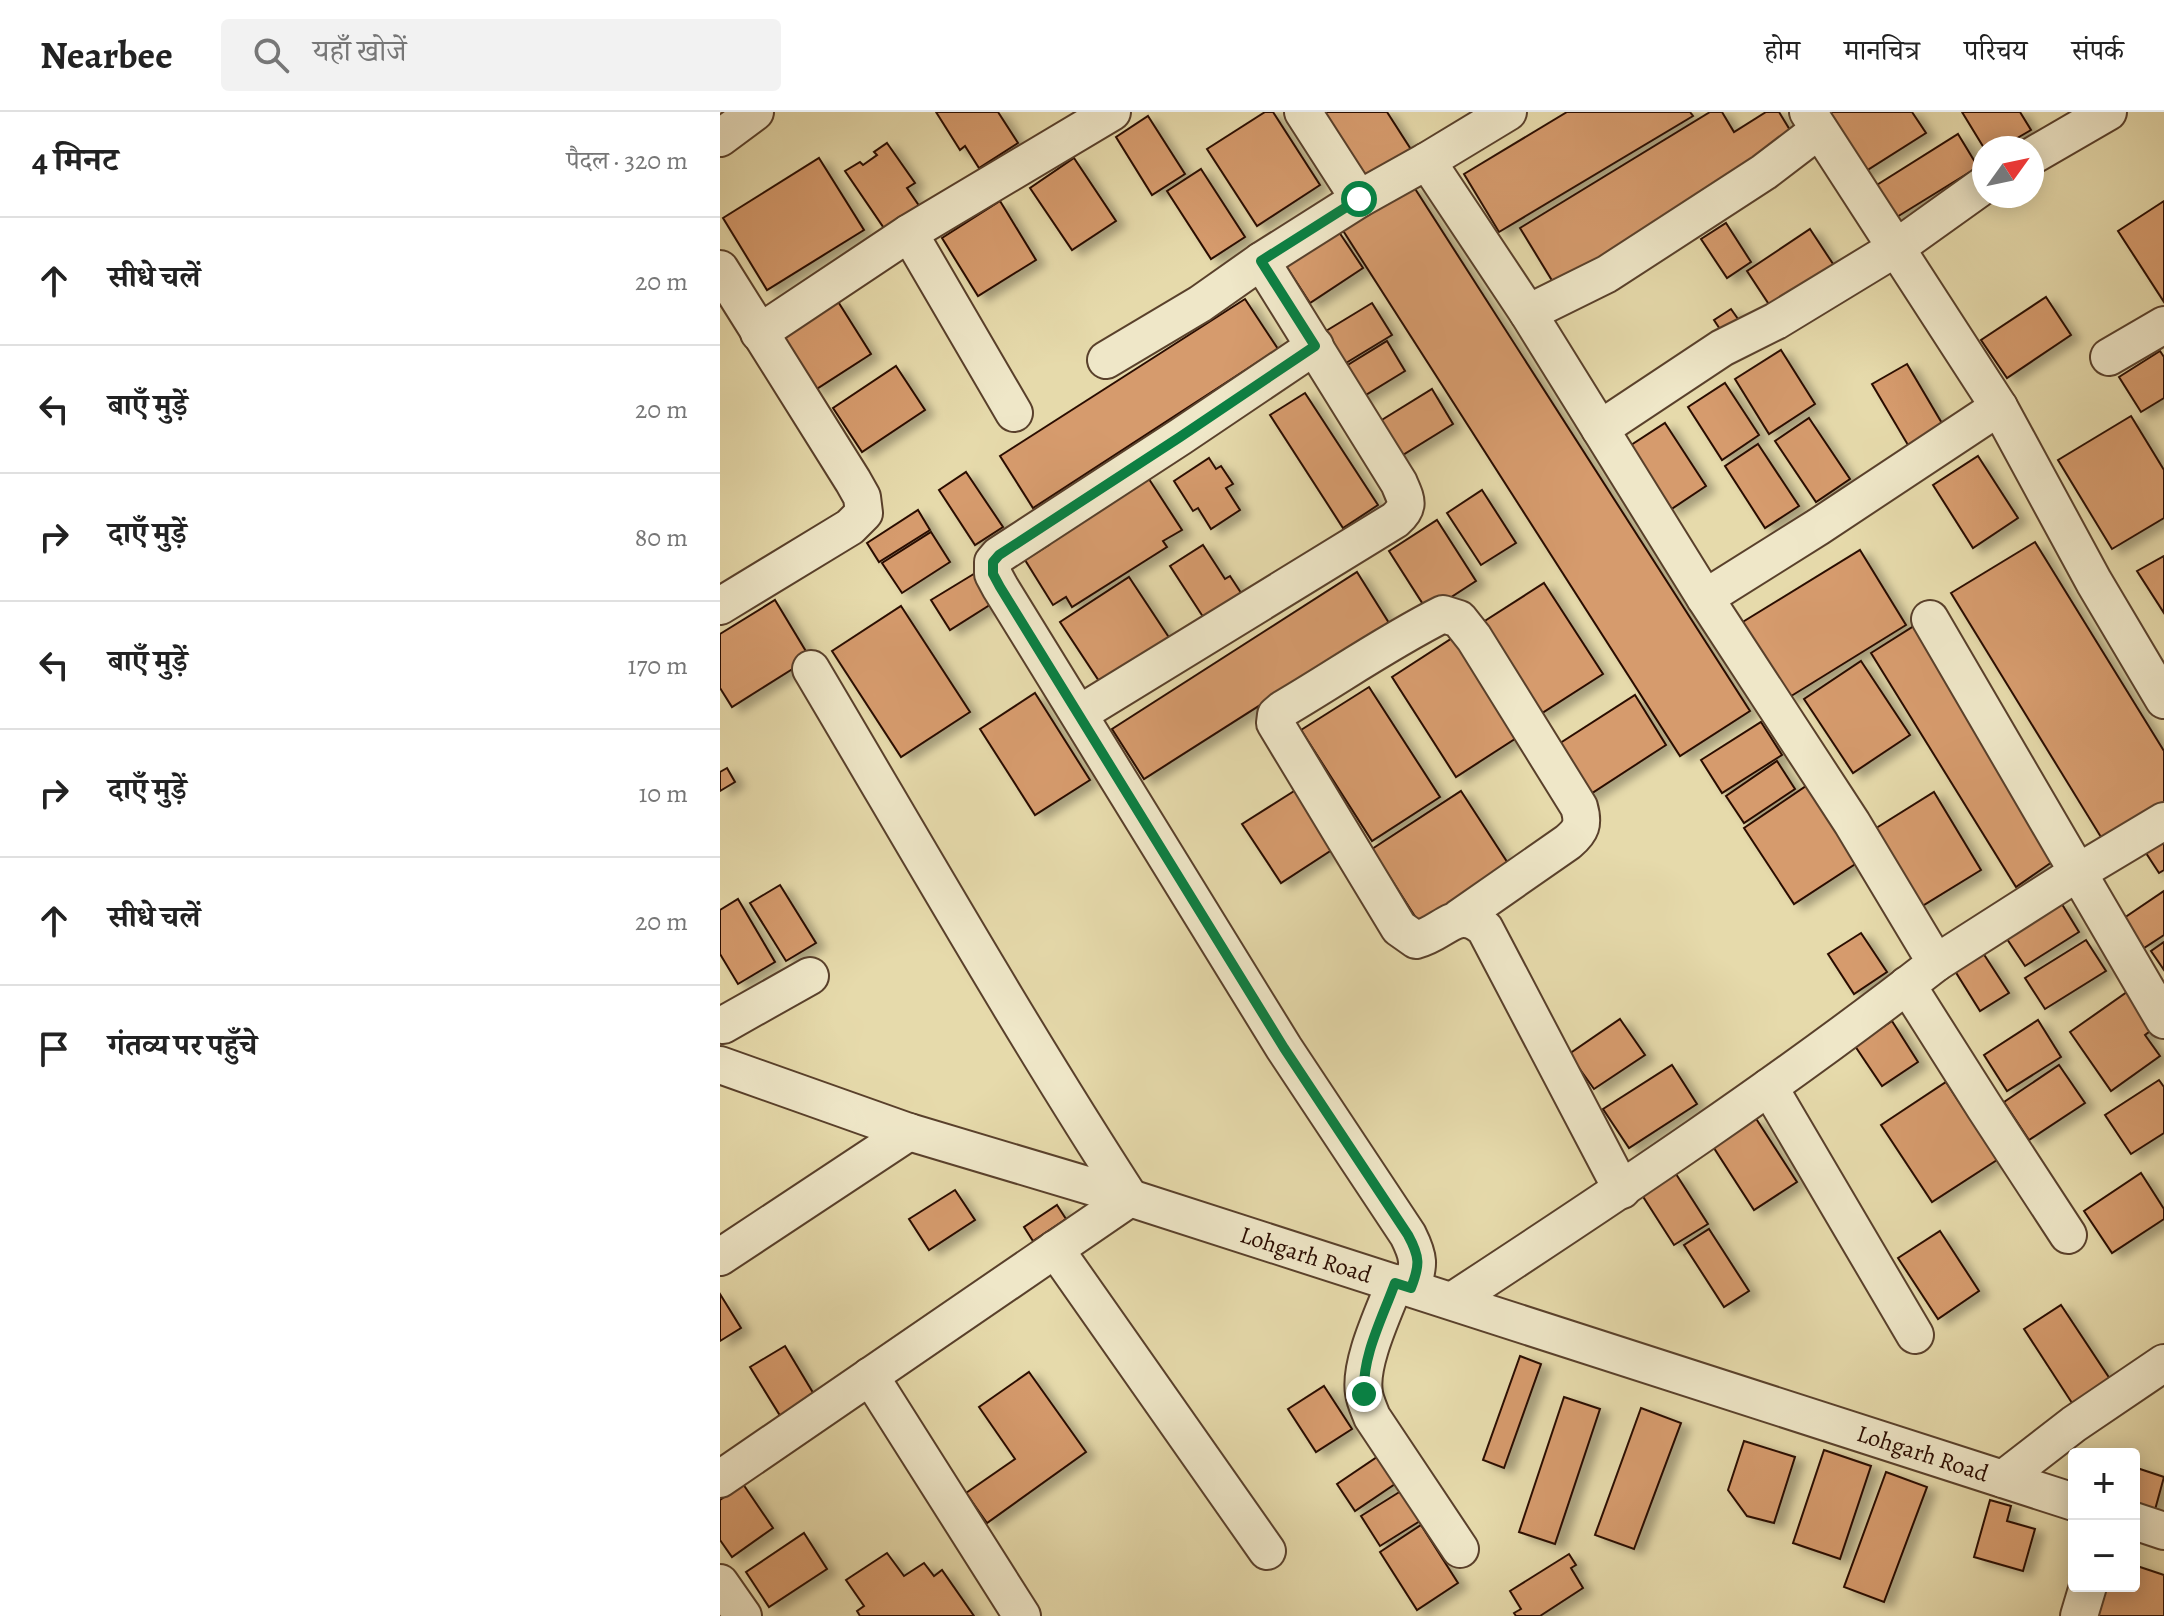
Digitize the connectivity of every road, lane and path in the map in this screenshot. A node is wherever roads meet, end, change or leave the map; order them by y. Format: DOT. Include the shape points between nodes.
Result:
graph roads {
  1 [pos="755,112"];
  2 [pos="1112,112"];
  3 [pos="1303,112"];
  4 [pos="1508,112"];
  5 [pos="2108,112"];
  6 [pos="1814,121"];
  7 [pos="720,138"];
  8 [pos="2044,149"];
  9 [pos="1427,161"];
  10 [pos="1972,194"];
  11 [pos="1359,199"];
  12 [pos="909,233"];
  13 [pos="1896,248"];
  14 [pos="1261,261"];
  15 [pos="720,269"];
  16 [pos="1528,313"];
  17 [pos="2164,325"];
  18 [pos="759,333"];
  19 [pos="1315,346"];
  20 [pos="2109,357"];
  21 [pos="1106,360"];
  22 [pos="1999,407"];
  23 [pos="1014,413"];
  24 [pos="1600,429"];
  25 [pos="1705,598"];
  26 [pos="720,606"];
  27 [pos="1930,619"];
  28 [pos="811,669"];
  29 [pos="2159,678"];
  30 [pos="1079,714"];
  31 [pos="2164,821"];
  32 [pos="2077,873"];
  33 [pos="1459,918"];
  34 [pos="1936,963"];
  35 [pos="810,976"];
  36 [pos="1907,985"];
  37 [pos="2164,1020"];
  38 [pos="721,1021"];
  39 [pos="727,1074"];
  40 [pos="1769,1087"];
  41 [pos="909,1132"];
  42 [pos="1622,1190"];
  43 [pos="1130,1198"];
  44 [pos="2068,1235"];
  45 [pos="1055,1249"];
  46 [pos="720,1257"];
  47 [pos="1403,1286"];
  48 [pos="1452,1301"];
  49 [pos="1915,1335"];
  50 [pos="2164,1363"];
  51 [pos="870,1376"];
  52 [pos="720,1479"];
  53 [pos="2003,1479"];
  54 [pos="2068,1500"];
  55 [pos="1460,1549"];
  56 [pos="1267,1551"];
  57 [pos="720,1583"];
  58 [pos="2086,1592"];
  59 [pos="1018,1615"];
  60 [pos="743,1616"];
  61 [pos="2079,1616"];
  1 -- 7 [label="street"];
  2 -- 12 [label="street"];
  3 -- 11 [label="street"];
  4 -- 9 [label="street"];
  5 -- 8 [label="street"];
  6 -- 13 [label="street"];
  6 -- 16 [label="street" via="1764,172 1607,274"];
  9 -- 11 [label="street"];
  9 -- 16 [label="street"];
  10 -- 13 [label="street"];
  11 -- 14 [label="street"];
  12 -- 18 [label="street"];
  12 -- 23 [label="street"];
  13 -- 22 [label="street"];
  13 -- 24 [label="street" via="1722,348"];
  14 -- 19 [label="street"];
  14 -- 21 [label="street"];
  15 -- 18 [label="street"];
  16 -- 24 [label="street"];
  17 -- 20 [label="street"];
  18 -- 26 [label="street" via="853,481 864,513 850,527"];
  19 -- 30 [label="street" via="993,562 1000,587"];
  19 -- 30 [label="street" via="1399,483 1405,511"];
  22 -- 25 [label="street"];
  22 -- 29 [label="street" via="2094,582"];
  24 -- 25 [label="street"];
  25 -- 34 [label="street"];
  27 -- 32 [label="street"];
  28 -- 43 [label="street"];
  30 -- 47 [label="street" via="1284,1048 1408,1235 1418,1270"];
  31 -- 32 [label="street"];
  32 -- 34 [label="street"];
  32 -- 37 [label="street"];
  33 -- 33 [label="street" via="1416,940 1399,928 1275,723 1283,709 1443,614 1459,619 1474,638 1583,820 1580,832 1568,842"];
  33 -- 42 [label="street" via="1485,929"];
  34 -- 36 [label="street"];
  35 -- 38 [label="street"];
  36 -- 40 [label="street"];
  36 -- 44 [label="street"];
  39 -- 41 [label="street, Lohgarh Road"];
  40 -- 42 [label="street"];
  40 -- 49 [label="street"];
  41 -- 43 [label="street, Lohgarh Road"];
  41 -- 46 [label="street"];
  42 -- 48 [label="street"];
  43 -- 45 [label="street"];
  43 -- 47 [label="street, Lohgarh Road"];
  45 -- 51 [label="street"];
  45 -- 56 [label="street"];
  47 -- 48 [label="street, Lohgarh Road"];
  47 -- 55 [label="street" via="1366,1360 1364,1394 1372,1417"];
  48 -- 53 [label="street, Lohgarh Road"];
  50 -- 53 [label="street"];
  51 -- 52 [label="street"];
  51 -- 59 [label="street"];
  53 -- 54 [label="street, Lohgarh Road"];
  57 -- 60 [label="street"];
  58 -- 61 [label="street"];
}
